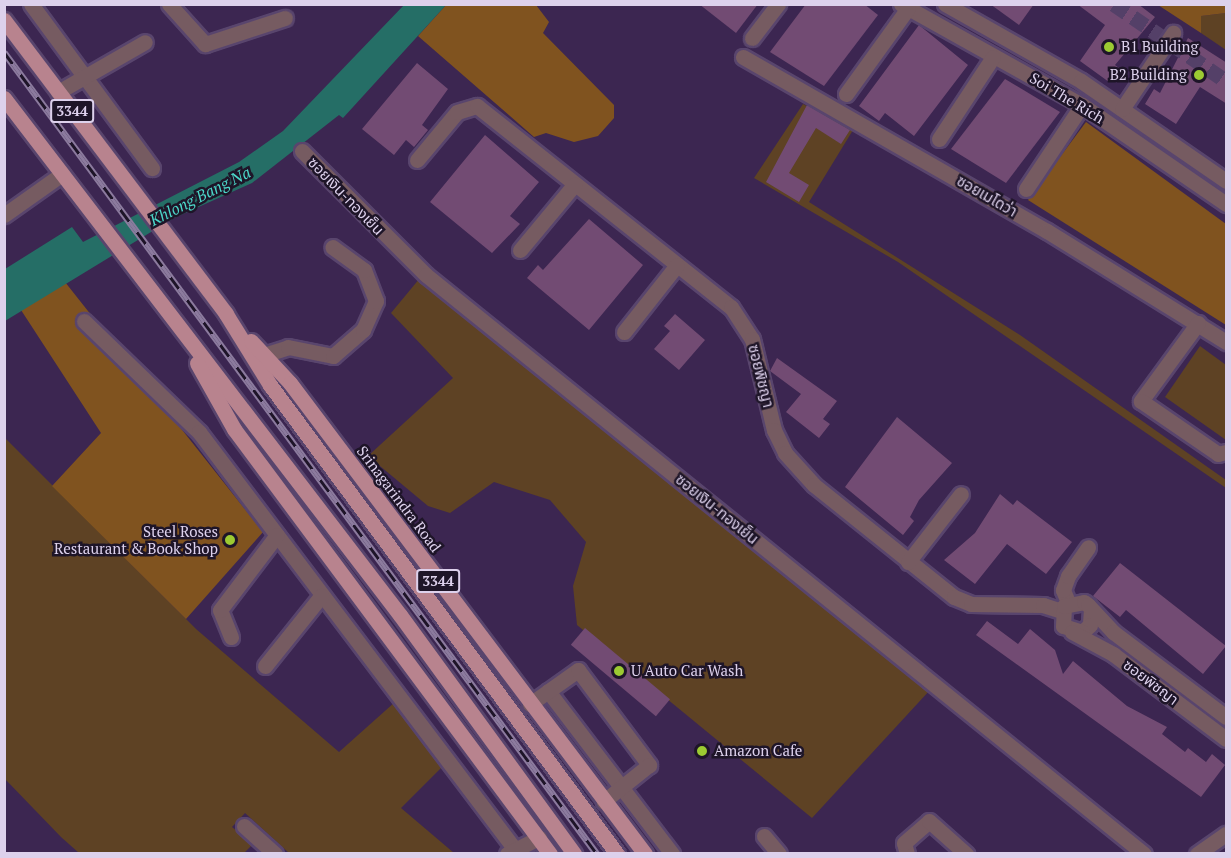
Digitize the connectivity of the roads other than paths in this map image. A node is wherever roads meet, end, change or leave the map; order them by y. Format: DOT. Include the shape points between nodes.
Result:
graph roads {
  1 [pos="31,4"];
  2 [pos="169,4"];
  3 [pos="778,4"];
  4 [pos="945,4"];
  5 [pos="905,6"];
  6 [pos="285,18"];
  7 [pos="4,20"];
  8 [pos="1173,33"];
  9 [pos="752,38"];
  10 [pos="145,42"];
  11 [pos="743,57"];
  12 [pos="993,57"];
  13 [pos="84,80"];
  14 [pos="58,92"];
  15 [pos="846,94"];
  16 [pos="4,98"];
  17 [pos="1082,105"];
  18 [pos="1122,109"];
  19 [pos="939,139"];
  20 [pos="302,151"];
  21 [pos="417,160"];
  22 [pos="152,168"];
  23 [pos="62,174"];
  24 [pos="1227,181"];
  25 [pos="574,185"];
  26 [pos="1026,189"];
  27 [pos="1227,204"];
  28 [pos="4,215"];
  29 [pos="332,247"];
  30 [pos="520,250"];
  31 [pos="677,266"];
  32 [pos="226,314"];
  33 [pos="84,321"];
  34 [pos="1198,323"];
  35 [pos="624,332"];
  36 [pos="185,339"];
  37 [pos="1227,342"];
  38 [pos="264,355"];
  39 [pos="1227,452"];
  40 [pos="961,494"];
  41 [pos="277,535"];
  42 [pos="1088,547"];
  43 [pos="908,562"];
  44 [pos="321,596"];
  45 [pos="1064,607"];
  46 [pos="1091,609"];
  47 [pos="1072,632"];
  48 [pos="231,637"];
  49 [pos="265,666"];
  50 [pos="549,691"];
  51 [pos="530,704"];
  52 [pos="1227,717"];
  53 [pos="1227,739"];
  54 [pos="621,788"];
  55 [pos="604,801"];
  56 [pos="244,825"];
  57 [pos="650,829"];
  58 [pos="764,836"];
  59 [pos="539,838"];
  60 [pos="633,842"];
  61 [pos="1223,842"];
  62 [pos="511,851"];
  63 [pos="275,854"];
  64 [pos="550,854"];
  65 [pos="574,854"];
  66 [pos="617,854"];
  67 [pos="645,854"];
  68 [pos="672,854"];
  69 [pos="779,854"];
  70 [pos="907,854"];
  71 [pos="966,854"];
  72 [pos="1144,854"];
  73 [pos="1197,854"];
  1 -- 13 [label="street"];
  2 -- 6 [label="street" via="205,44"];
  3 -- 9 [label="street"];
  4 -- 18 [label="street"];
  5 -- 12 [label="street, Soi The Rich"];
  5 -- 15 [label="street"];
  7 -- 14 [label="main road, Srinagarindra Road / 3344"];
  8 -- 18 [label="street"];
  10 -- 13 [label="street"];
  11 -- 34 [label="street, ซอยเมโดว่า"];
  12 -- 17 [label="street, Soi The Rich"];
  12 -- 19 [label="street"];
  13 -- 14 [label="street"];
  13 -- 22 [label="street"];
  14 -- 32 [label="main road, Srinagarindra Road / 3344"];
  16 -- 23 [label="main road, 3344"];
  17 -- 26 [label="street"];
  17 -- 27 [label="street, Soi The Rich"];
  18 -- 24 [label="street"];
  20 -- 72 [label="street, ซอยเงิน-ทองเย็น" via="426,275"];
  21 -- 25 [label="street, ซอยพิชญา" via="457,112 477,106"];
  23 -- 28 [label="street"];
  23 -- 36 [label="main road, 3344"];
  25 -- 30 [label="street"];
  25 -- 31 [label="street, ซอยพิชญา"];
  29 -- 38 [label="street" via="364,270 376,301 363,330 333,356 288,347"];
  31 -- 35 [label="street"];
  31 -- 43 [label="street, ซอยพิชญา" via="717,295 746,327 785,453 814,485"];
  32 -- 38 [label="main road, Srinagarindra Road / 3344"];
  32 -- 66 [label="main road, Srinagarindra Road / 3344" via="270,385"];
  33 -- 41 [label="street" via="200,432"];
  34 -- 37 [label="street, ซอยเมโดว่า"];
  34 -- 39 [label="street" via="1141,401 1218,454"];
  36 -- 59 [label="main road, 3344" via="234,429"];
  36 -- 65 [label="main road, 3344" via="235,396"];
  38 -- 51 [label="main road, Srinagarindra Road / 3344"];
  40 -- 43 [label="street"];
  41 -- 44 [label="street"];
  41 -- 48 [label="street" via="220,610"];
  42 -- 45 [label="street" via="1068,576 1063,590"];
  43 -- 45 [label="street, ซอยพิชญา" via="971,604"];
  44 -- 49 [label="street"];
  44 -- 62 [label="street"];
  45 -- 46 [label="street, ซอยพิชญา" via="1084,602"];
  45 -- 47 [label="street" via="1063,626"];
  46 -- 47 [label="street" via="1090,625"];
  46 -- 52 [label="street, ซอยพิชญา" via="1113,632"];
  47 -- 53 [label="street, ซอยพิชญา" via="1104,647"];
  50 -- 51 [label="street"];
  50 -- 54 [label="street"];
  50 -- 54 [label="street" via="578,670 649,765"];
  51 -- 55 [label="main road, Srinagarindra Road / 3344"];
  54 -- 55 [label="street"];
  54 -- 57 [label="street"];
  55 -- 60 [label="main road, Srinagarindra Road / 3344"];
  56 -- 63 [label="street"];
  57 -- 60 [label="street"];
  57 -- 68 [label="street"];
  58 -- 69 [label="street"];
  59 -- 62 [label="street"];
  59 -- 64 [label="main road, 3344"];
  60 -- 67 [label="main road, Srinagarindra Road / 3344"];
  61 -- 73 [label="street"];
  70 -- 71 [label="street" via="904,843 929,821"];
}
